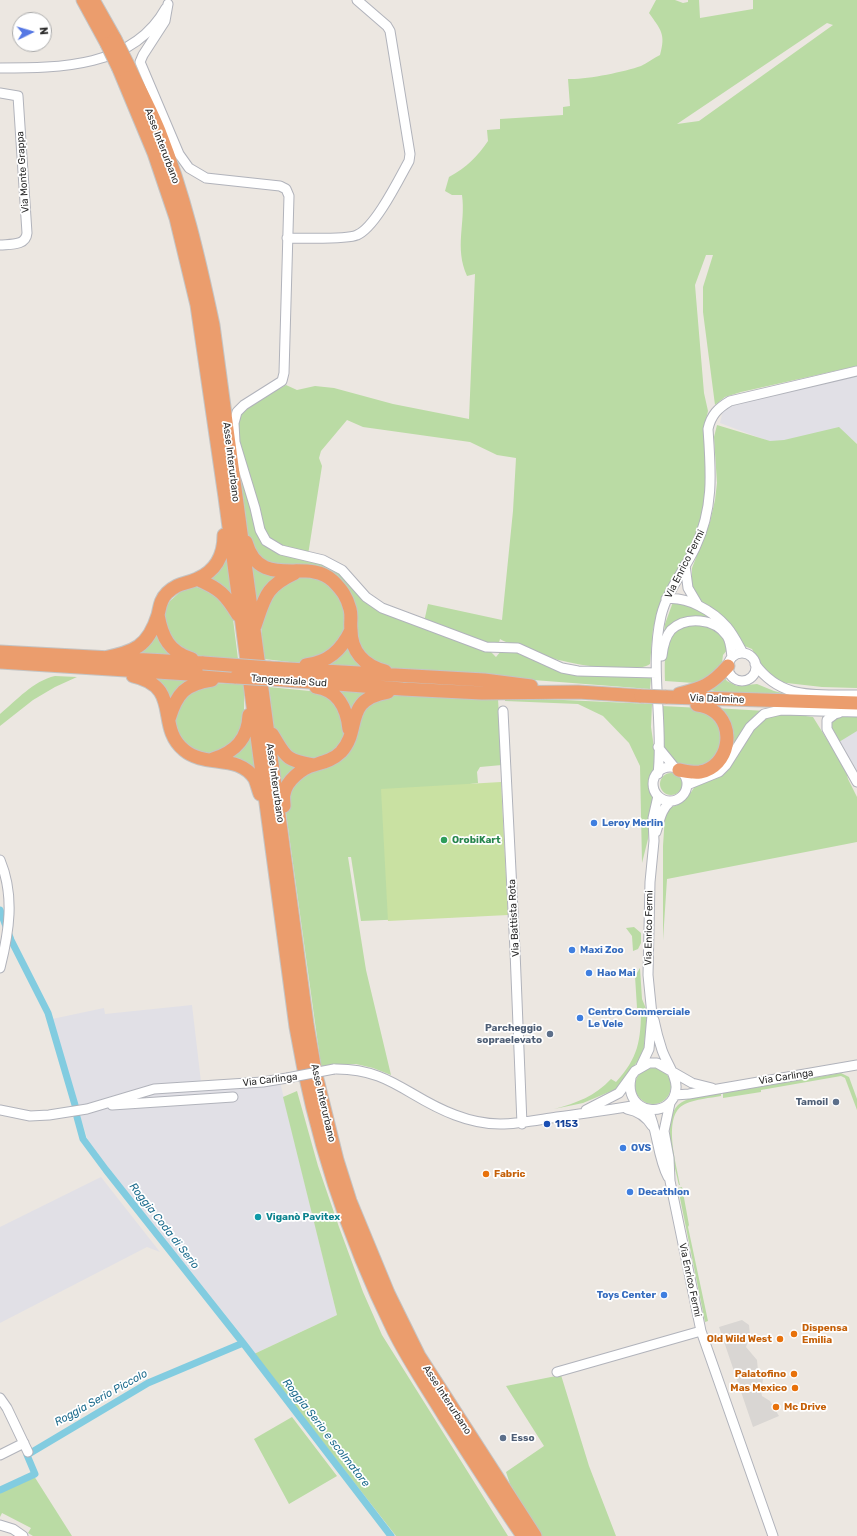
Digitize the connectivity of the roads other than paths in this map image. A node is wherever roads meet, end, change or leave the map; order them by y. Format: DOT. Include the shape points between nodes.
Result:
graph roads {
  1 [pos="83,0"];
  2 [pos="94,0"];
  3 [pos="357,0"];
  4 [pos="169,2"];
  5 [pos="111,42"];
  6 [pos="0,68"];
  7 [pos="0,93"];
  8 [pos="287,238"];
  9 [pos="0,245"];
  10 [pos="857,371"];
  11 [pos="230,496"];
  12 [pos="685,565"];
  13 [pos="299,572"];
  14 [pos="197,579"];
  15 [pos="666,599"];
  16 [pos="700,608"];
  17 [pos="158,615"];
  18 [pos="242,621"];
  19 [pos="254,630"];
  20 [pos="351,630"];
  21 [pos="0,652"];
  22 [pos="743,653"];
  23 [pos="104,658"];
  24 [pos="730,661"];
  25 [pos="0,662"];
  26 [pos="203,663"];
  27 [pos="755,664"];
  28 [pos="110,670"];
  29 [pos="270,673"];
  30 [pos="656,673"];
  31 [pos="420,676"];
  32 [pos="236,677"];
  33 [pos="745,680"];
  34 [pos="250,686"];
  35 [pos="777,686"];
  36 [pos="403,690"];
  37 [pos="578,692"];
  38 [pos="857,694"];
  39 [pos="666,697"];
  40 [pos="697,705"];
  41 [pos="855,709"];
  42 [pos="781,710"];
  43 [pos="503,711"];
  44 [pos="169,719"];
  45 [pos="267,728"];
  46 [pos="350,733"];
  47 [pos="658,747"];
  48 [pos="209,760"];
  49 [pos="313,765"];
  50 [pos="677,769"];
  51 [pos="658,774"];
  52 [pos="857,782"];
  53 [pos="687,785"];
  54 [pos="658,796"];
  55 [pos="671,801"];
  56 [pos="267,808"];
  57 [pos="280,814"];
  58 [pos="654,841"];
  59 [pos="0,860"];
  60 [pos="0,968"];
  61 [pos="652,1015"];
  62 [pos="857,1065"];
  63 [pos="641,1066"];
  64 [pos="671,1072"];
  65 [pos="631,1078"];
  66 [pos="715,1089"];
  67 [pos="233,1097"];
  68 [pos="672,1099"];
  69 [pos="101,1105"];
  70 [pos="620,1108"];
  71 [pos="644,1108"];
  72 [pos="0,1110"];
  73 [pos="576,1114"];
  74 [pos="522,1124"];
  75 [pos="656,1132"];
  76 [pos="670,1181"];
  77 [pos="701,1331"];
  78 [pos="557,1372"];
  79 [pos="0,1398"];
  80 [pos="24,1443"];
  81 [pos="28,1452"];
  82 [pos="0,1455"];
  83 [pos="0,1525"];
  84 [pos="23,1536"];
  85 [pos="523,1536"];
  86 [pos="535,1536"];
  87 [pos="773,1536"];
  1 -- 5 [label="highway, Asse Interurbano"];
  2 -- 5 [label="highway, Asse Interurbano"];
  3 -- 8 [label="street" via="390,31 410,154 409,161 366,230 353,237"];
  4 -- 6 [label="street" via="160,18 142,38 110,56 75,65"];
  4 -- 8 [label="street" via="166,21 140,62 179,154 189,168 206,178 280,186 286,189 289,196"];
  5 -- 11 [label="highway, Asse Interurbano, bridge" via="158,130 196,243 213,325"];
  7 -- 9 [label="street, Via Monte Grappa" via="18,96 27,235 22,242"];
  8 -- 30 [label="street" via="282,381 244,405 234,423 235,442 256,508 260,530 266,541 282,550 323,560 342,570 366,597 382,608 486,647 518,648 562,668 578,671"];
  10 -- 12 [label="street, Via Enrico Fermi" via="746,396 720,407 708,429 710,505 704,526"];
  11 -- 13 [label="highway" via="249,551 255,560 274,571"];
  11 -- 14 [label="highway" via="222,556 212,569"];
  11 -- 18 [label="highway, Asse Interurbano"];
  11 -- 19 [label="highway, Asse Interurbano"];
  12 -- 15 [label="street, Via Enrico Fermi"];
  12 -- 16 [label="street" via="688,588"];
  13 -- 19 [label="highway" via="282,579 267,593"];
  13 -- 20 [label="highway" via="316,572 324,575 344,593 351,610"];
  14 -- 17 [label="highway" via="174,587 159,605"];
  14 -- 18 [label="highway" via="215,587 228,598"];
  15 -- 16 [label="street" via="684,599"];
  15 -- 30 [label="street, Via Enrico Fermi" via="658,637"];
  16 -- 22 [label="street" via="726,626"];
  17 -- 23 [label="highway" via="149,635 141,645 129,653"];
  17 -- 26 [label="highway" via="161,632 173,650"];
  18 -- 34 [label="highway, Asse Interurbano"];
  19 -- 45 [label="highway, Asse Interurbano"];
  20 -- 29 [label="highway" via="343,644 328,659"];
  20 -- 31 [label="highway" via="356,652 372,667"];
  21 -- 23 [label="highway, Tangenziale Sud"];
  22 -- 24 [label="street"];
  22 -- 27 [label="street" via="751,657"];
  23 -- 26 [label="highway, Tangenziale Sud"];
  24 -- 30 [label="street" via="731,647 727,636 706,621 690,621 677,626 665,639"];
  24 -- 33 [label="street" via="733,677"];
  24 -- 39 [label="highway" via="713,682"];
  25 -- 28 [label="highway, Tangenziale Sud"];
  26 -- 29 [label="highway, Tangenziale Sud, bridge"];
  27 -- 33 [label="street" via="752,676"];
  27 -- 35 [label="street" via="767,679"];
  28 -- 32 [label="highway, Tangenziale Sud"];
  28 -- 44 [label="highway" via="143,678 155,685 164,696"];
  29 -- 31 [label="highway, Tangenziale Sud"];
  29 -- 32 [label="highway, Tangenziale Sud, bridge"];
  29 -- 36 [label="highway, Tangenziale Sud"];
  29 -- 46 [label="highway" via="332,693 343,706"];
  30 -- 47 [label="street, Via Enrico Fermi"];
  31 -- 37 [label="highway, Tangenziale Sud" via="464,678"];
  32 -- 44 [label="highway" via="192,684 185,689 173,706"];
  33 -- 35 [label="street" via="758,679"];
  34 -- 48 [label="highway" via="249,724 245,736 234,750"];
  34 -- 56 [label="highway, Asse Interurbano"];
  35 -- 38 [label="street" via="796,692"];
  36 -- 37 [label="highway, Tangenziale Sud" via="482,693"];
  36 -- 46 [label="highway" via="378,694 366,700 357,711"];
  37 -- 39 [label="highway, Via Dalmine, bridge"];
  39 -- 40 [label="highway" via="677,703"];
  39 -- 41 [label="highway, Via Dalmine"];
  40 -- 42 [label="highway" via="750,706"];
  40 -- 50 [label="highway" via="711,709 722,721 727,738 726,749 718,763 710,768 700,772"];
  41 -- 42 [label="street"];
  41 -- 52 [label="street" via="836,713 827,720 827,729"];
  42 -- 53 [label="street" via="768,713 756,720 719,772"];
  43 -- 74 [label="street, Via Battista Rota"];
  44 -- 48 [label="highway" via="171,734 184,751"];
  45 -- 49 [label="highway" via="284,755 296,762"];
  45 -- 57 [label="highway, Asse Interurbano"];
  46 -- 49 [label="highway" via="346,745 337,755 326,762"];
  47 -- 50 [label="street"];
  47 -- 51 [label="street, Via Enrico Fermi"];
  48 -- 56 [label="highway" via="243,767 255,779"];
  49 -- 57 [label="highway" via="298,774 287,786 284,807"];
  50 -- 51 [label="street" via="665,768"];
  50 -- 53 [label="street" via="685,776"];
  51 -- 54 [label="street, Via Enrico Fermi" via="654,787"];
  53 -- 55 [label="street, Via Enrico Fermi" via="684,794"];
  54 -- 55 [label="street"];
  54 -- 58 [label="street, Via Enrico Fermi" via="653,818"];
  55 -- 58 [label="street, Via Enrico Fermi" via="661,814"];
  56 -- 85 [label="highway, Asse Interurbano" via="304,1074 342,1208 394,1332 421,1379"];
  57 -- 86 [label="highway, Asse Interurbano" via="315,1071 350,1201 388,1293 419,1356"];
  58 -- 61 [label="street, Via Enrico Fermi" via="650,882 648,975"];
  59 -- 60 [label="street" via="10,895"];
  61 -- 63 [label="street, Via Enrico Fermi" via="649,1049"];
  61 -- 64 [label="street, Via Enrico Fermi"];
  62 -- 66 [label="street, Via Carlinga"];
  63 -- 64 [label="street, Via Carlinga" via="657,1063"];
  63 -- 65 [label="street, Via Carlinga"];
  64 -- 66 [label="street, Via Carlinga" via="692,1083"];
  64 -- 68 [label="street" via="676,1087"];
  65 -- 71 [label="street" via="630,1094"];
  65 -- 73 [label="street, Via Carlinga" via="618,1093"];
  66 -- 68 [label="street, Via Carlinga"];
  67 -- 69 [label="street"];
  68 -- 71 [label="street, Via Carlinga" via="660,1109"];
  68 -- 76 [label="street, Via Enrico Fermi" via="664,1131"];
  69 -- 72 [label="street, Via Carlinga" via="30,1116"];
  69 -- 74 [label="street, Via Carlinga, bridge" via="154,1089 249,1083 334,1069 360,1070 394,1082 456,1116 497,1125"];
  70 -- 71 [label="street, Via Carlinga"];
  70 -- 73 [label="street, Via Carlinga"];
  70 -- 75 [label="street, Via Carlinga" via="635,1110 643,1115"];
  71 -- 75 [label="street, Via Enrico Fermi"];
  73 -- 74 [label="street, Via Carlinga"];
  75 -- 76 [label="street, Via Enrico Fermi" via="664,1168"];
  76 -- 77 [label="street, Via Enrico Fermi"];
  77 -- 78 [label="street"];
  77 -- 87 [label="street, Via Enrico Fermi"];
  79 -- 80 [label="street"];
  80 -- 81 [label="street"];
  80 -- 82 [label="street"];
  83 -- 84 [label="street"];
}
